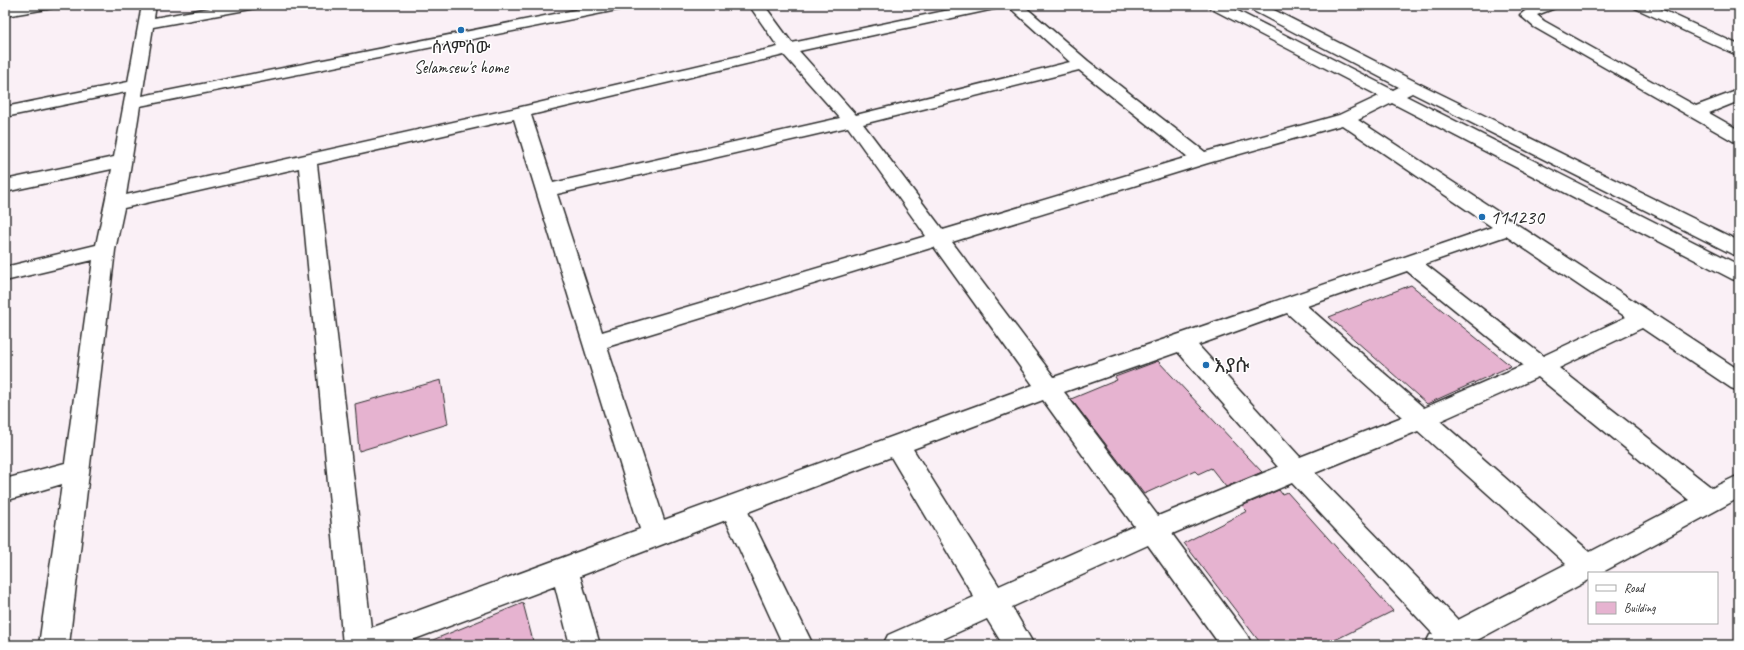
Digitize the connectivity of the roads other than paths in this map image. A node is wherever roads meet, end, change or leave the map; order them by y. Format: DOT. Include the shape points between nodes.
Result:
graph roads {
  1 [pos="47,5"];
  2 [pos="251,5"];
  3 [pos="622,5"];
  4 [pos="756,5"];
  5 [pos="994,5"];
  6 [pos="1014,5"];
  7 [pos="1215,5"];
  8 [pos="1253,5"];
  9 [pos="1550,5"];
  10 [pos="1640,5"];
  11 [pos="5,12"];
  12 [pos="147,15"];
  13 [pos="788,48"];
  14 [pos="1739,51"];
  15 [pos="1082,64"];
  16 [pos="1412,87"];
  17 [pos="134,94"];
  18 [pos="1739,95"];
  19 [pos="1394,96"];
  20 [pos="5,112"];
  21 [pos="522,112"];
  22 [pos="1695,113"];
  23 [pos="1345,119"];
  24 [pos="852,121"];
  25 [pos="1739,137"];
  26 [pos="1202,159"];
  27 [pos="122,161"];
  28 [pos="308,161"];
  29 [pos="5,186"];
  30 [pos="545,190"];
  31 [pos="115,204"];
  32 [pos="1508,228"];
  33 [pos="939,238"];
  34 [pos="1739,249"];
  35 [pos="105,250"];
  36 [pos="1408,262"];
  37 [pos="5,274"];
  38 [pos="1739,274"];
  39 [pos="1291,304"];
  40 [pos="1644,318"];
  41 [pos="1182,342"];
  42 [pos="594,343"];
  43 [pos="1540,367"];
  44 [pos="1739,382"];
  45 [pos="1048,388"];
  46 [pos="1422,419"];
  47 [pos="897,445"];
  48 [pos="76,470"];
  49 [pos="1296,470"];
  50 [pos="1739,486"];
  51 [pos="5,490"];
  52 [pos="1710,501"];
  53 [pos="733,507"];
  54 [pos="1153,530"];
  55 [pos="655,536"];
  56 [pos="1588,567"];
  57 [pos="564,569"];
  58 [pos="994,603"];
  59 [pos="1448,641"];
  60 [pos="54,645"];
  61 [pos="358,645"];
  62 [pos="362,645"];
  63 [pos="585,645"];
  64 [pos="798,645"];
  65 [pos="898,645"];
  66 [pos="1020,645"];
  67 [pos="1237,645"];
  1 -- 11 [label="street"];
  2 -- 12 [label="street"];
  3 -- 17 [label="street"];
  4 -- 13 [label="street"];
  5 -- 13 [label="street"];
  6 -- 15 [label="street"];
  7 -- 19 [label="street"];
  8 -- 16 [label="street"];
  9 -- 22 [label="street" via="1528,15 1539,24"];
  10 -- 14 [label="street"];
  12 -- 17 [label="street"];
  13 -- 21 [label="street"];
  13 -- 24 [label="street"];
  15 -- 24 [label="street"];
  15 -- 26 [label="street"];
  16 -- 19 [label="street"];
  16 -- 34 [label="street"];
  17 -- 20 [label="street"];
  17 -- 27 [label="street"];
  18 -- 22 [label="street"];
  19 -- 23 [label="street"];
  19 -- 38 [label="street"];
  21 -- 28 [label="street"];
  21 -- 30 [label="street"];
  22 -- 25 [label="street"];
  23 -- 26 [label="street"];
  23 -- 32 [label="street"];
  24 -- 30 [label="street"];
  24 -- 33 [label="street"];
  26 -- 33 [label="street"];
  27 -- 29 [label="street"];
  27 -- 31 [label="street"];
  28 -- 31 [label="street"];
  28 -- 61 [label="street"];
  30 -- 42 [label="street"];
  31 -- 35 [label="street"];
  32 -- 36 [label="street"];
  32 -- 40 [label="street"];
  33 -- 42 [label="street"];
  33 -- 45 [label="street"];
  35 -- 37 [label="street"];
  35 -- 48 [label="street"];
  36 -- 39 [label="street"];
  36 -- 43 [label="street"];
  39 -- 41 [label="street"];
  39 -- 46 [label="street"];
  40 -- 43 [label="street"];
  40 -- 44 [label="street"];
  41 -- 45 [label="street"];
  41 -- 49 [label="street"];
  42 -- 55 [label="street"];
  43 -- 46 [label="street"];
  43 -- 52 [label="street"];
  45 -- 47 [label="street"];
  45 -- 54 [label="street"];
  46 -- 49 [label="street"];
  46 -- 56 [label="street"];
  47 -- 53 [label="street"];
  47 -- 58 [label="street"];
  48 -- 51 [label="street"];
  48 -- 60 [label="street"];
  49 -- 54 [label="street"];
  49 -- 59 [label="street"];
  50 -- 52 [label="street"];
  52 -- 56 [label="street"];
  53 -- 55 [label="street"];
  53 -- 64 [label="street"];
  54 -- 58 [label="street"];
  54 -- 67 [label="street"];
  55 -- 57 [label="street"];
  56 -- 59 [label="street"];
  57 -- 62 [label="street"];
  57 -- 63 [label="street"];
  58 -- 65 [label="street"];
  58 -- 66 [label="street"];
}
